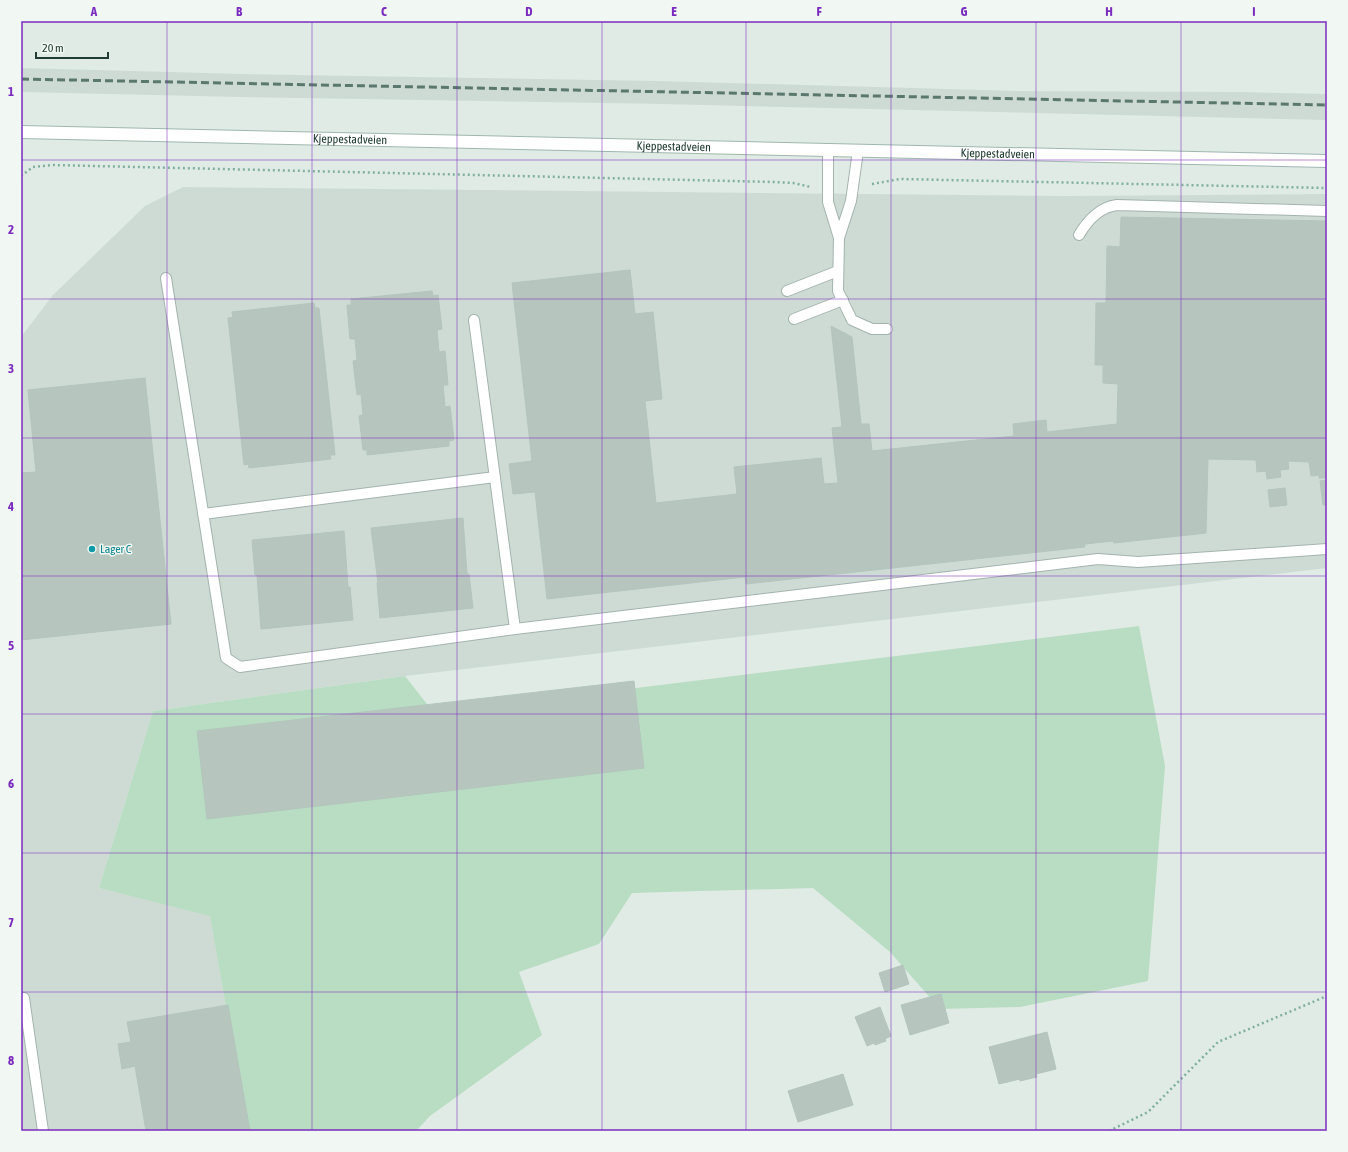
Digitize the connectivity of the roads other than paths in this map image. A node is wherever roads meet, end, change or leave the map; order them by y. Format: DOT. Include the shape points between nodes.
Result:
graph roads {
  1 [pos="21,132"];
  2 [pos="828,150"];
  3 [pos="858,151"];
  4 [pos="1327,161"];
  5 [pos="1327,211"];
  6 [pos="1079,235"];
  7 [pos="839,238"];
  8 [pos="838,271"];
  9 [pos="166,278"];
  10 [pos="787,291"];
  11 [pos="843,300"];
  12 [pos="794,319"];
  13 [pos="474,320"];
  14 [pos="887,329"];
  15 [pos="495,477"];
  16 [pos="203,514"];
  17 [pos="1327,549"];
  18 [pos="515,629"];
  19 [pos="24,998"];
  20 [pos="43,1131"];
  1 -- 2 [label="main road, Kjeppestadveien"];
  2 -- 3 [label="main road, Kjeppestadveien"];
  2 -- 7 [label="lane" via="828,202"];
  3 -- 4 [label="main road, Kjeppestadveien"];
  3 -- 7 [label="lane" via="851,201"];
  5 -- 6 [label="lane" via="1117,205 1104,209 1090,220"];
  7 -- 8 [label="lane"];
  8 -- 10 [label="lane"];
  8 -- 11 [label="lane" via="838,291"];
  9 -- 16 [label="lane"];
  11 -- 12 [label="lane"];
  11 -- 14 [label="lane" via="852,320 872,329"];
  13 -- 15 [label="lane"];
  15 -- 16 [label="lane"];
  15 -- 18 [label="lane"];
  16 -- 18 [label="lane" via="226,658 240,667"];
  17 -- 18 [label="lane" via="1138,562 1098,559"];
  19 -- 20 [label="lane"];
}
